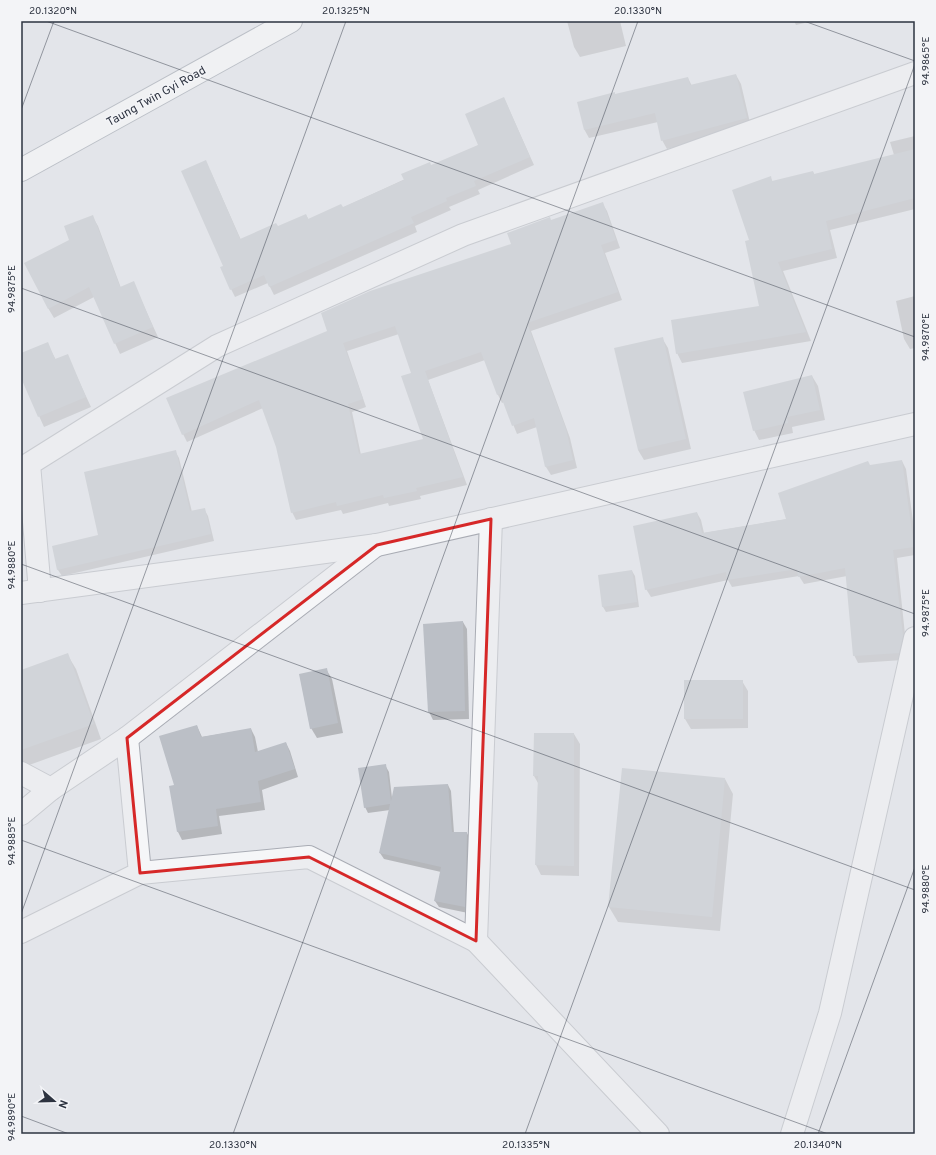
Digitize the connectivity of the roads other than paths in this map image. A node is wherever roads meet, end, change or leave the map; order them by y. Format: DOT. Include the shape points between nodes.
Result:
graph roads {
  1 [pos="291,21"];
  2 [pos="915,73"];
  3 [pos="21,170"];
  4 [pos="915,424"];
  5 [pos="491,519"];
  6 [pos="377,545"];
  7 [pos="31,592"];
  8 [pos="915,638"];
  9 [pos="127,738"];
  10 [pos="21,773"];
  11 [pos="51,789"];
  12 [pos="21,794"];
  13 [pos="21,814"];
  14 [pos="140,873"];
  15 [pos="21,932"];
  16 [pos="476,941"];
  17 [pos="658,1134"];
  18 [pos="792,1134"];
  1 -- 3 [label="highway, Taung Twin Gyi Road"];
  2 -- 7 [label="street" via="463,235 217,346 29,464"];
  4 -- 5 [label="street"];
  5 -- 6 [label="street"];
  5 -- 16 [label="street"];
  6 -- 7 [label="street"];
  6 -- 9 [label="street"];
  8 -- 18 [label="street" via="830,1013"];
  9 -- 11 [label="street"];
  9 -- 14 [label="street"];
  10 -- 11 [label="street"];
  11 -- 12 [label="street"];
  11 -- 13 [label="street"];
  14 -- 15 [label="street"];
  14 -- 16 [label="street" via="309,857"];
  16 -- 17 [label="street"];
}
